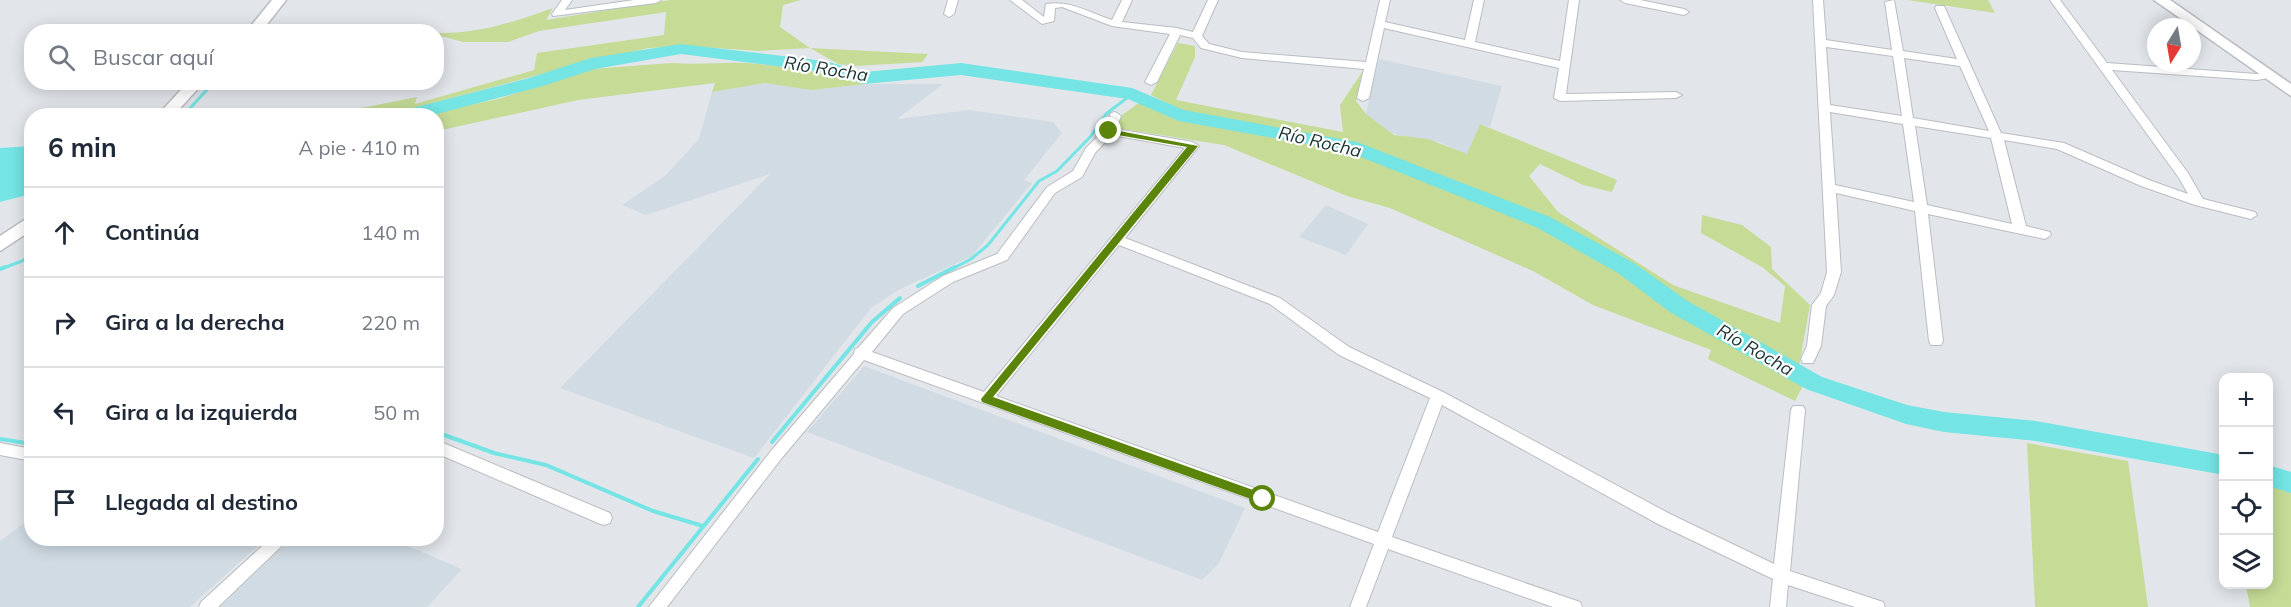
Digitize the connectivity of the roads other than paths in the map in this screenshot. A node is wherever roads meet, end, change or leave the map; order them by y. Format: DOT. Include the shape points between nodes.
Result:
graph roads {
  1 [pos="266,0"];
  2 [pos="279,0"];
  3 [pos="567,0"];
  4 [pos="651,0"];
  5 [pos="953,0"];
  6 [pos="1015,0"];
  7 [pos="1127,0"];
  8 [pos="1213,0"];
  9 [pos="1385,0"];
  10 [pos="1479,0"];
  11 [pos="1574,0"];
  12 [pos="1625,0"];
  13 [pos="1818,0"];
  14 [pos="2055,0"];
  15 [pos="2161,0"];
  16 [pos="1890,2"];
  17 [pos="1940,8"];
  18 [pos="1684,12"];
  19 [pos="949,14"];
  20 [pos="1116,23"];
  21 [pos="246,24"];
  22 [pos="260,24"];
  23 [pos="1379,24"];
  24 [pos="1177,31"];
  25 [pos="1197,36"];
  26 [pos="1821,43"];
  27 [pos="1469,44"];
  28 [pos="1897,54"];
  29 [pos="1964,63"];
  30 [pos="1370,66"];
  31 [pos="1566,66"];
  32 [pos="2104,66"];
  33 [pos="2269,75"];
  34 [pos="1151,82"];
  35 [pos="189,90"];
  36 [pos="2291,91"];
  37 [pos="1676,95"];
  38 [pos="1363,98"];
  39 [pos="1823,106"];
  40 [pos="172,108"];
  41 [pos="1115,116"];
  42 [pos="1909,121"];
  43 [pos="1109,131"];
  44 [pos="1996,134"];
  45 [pos="1830,188"];
  46 [pos="2199,202"];
  47 [pos="1921,207"];
  48 [pos="2252,215"];
  49 [pos="24,227"];
  50 [pos="2020,229"];
  51 [pos="2045,235"];
  52 [pos="1116,240"];
  53 [pos="0,245"];
  54 [pos="1936,340"];
  55 [pos="860,353"];
  56 [pos="1808,359"];
  57 [pos="1438,396"];
  58 [pos="986,399"];
  59 [pos="1798,410"];
  60 [pos="0,449"];
  61 [pos="444,449"];
  62 [pos="24,453"];
  63 [pos="604,518"];
  64 [pos="1383,541"];
  65 [pos="273,546"];
  66 [pos="1780,575"];
  67 [pos="207,607"];
  68 [pos="657,607"];
  69 [pos="1358,607"];
  70 [pos="1574,607"];
  71 [pos="1778,607"];
  72 [pos="1877,607"];
  1 -- 21 [label="main road"];
  2 -- 22 [label="main road"];
  3 -- 4 [label="street" via="557,14"];
  5 -- 19 [label="street"];
  6 -- 20 [label="street" via="1042,21 1050,19 1050,6 1058,2 1072,3 1093,17"];
  7 -- 20 [label="street"];
  8 -- 25 [label="street"];
  9 -- 23 [label="street"];
  10 -- 27 [label="street"];
  11 -- 31 [label="street"];
  12 -- 18 [label="street"];
  13 -- 26 [label="street"];
  14 -- 32 [label="street"];
  15 -- 33 [label="main road"];
  16 -- 28 [label="street"];
  17 -- 29 [label="street"];
  20 -- 24 [label="street"];
  23 -- 27 [label="street"];
  23 -- 30 [label="street"];
  24 -- 25 [label="street"];
  24 -- 34 [label="street"];
  25 -- 30 [label="street" via="1205,46 1242,55"];
  26 -- 28 [label="street"];
  26 -- 39 [label="street"];
  27 -- 31 [label="street"];
  28 -- 29 [label="street"];
  28 -- 42 [label="street"];
  29 -- 44 [label="street"];
  30 -- 38 [label="street"];
  31 -- 37 [label="street" via="1560,98"];
  32 -- 33 [label="street"];
  32 -- 46 [label="street"];
  33 -- 36 [label="main road"];
  35 -- 40 [label="main road"];
  39 -- 42 [label="street"];
  39 -- 45 [label="street"];
  41 -- 43 [label="street"];
  42 -- 44 [label="street"];
  42 -- 47 [label="street"];
  43 -- 52 [label="street" via="1193,146"];
  43 -- 55 [label="street" via="1090,151 1078,174 1051,190 1002,257 948,279 898,311"];
  44 -- 46 [label="street" via="2060,146"];
  44 -- 50 [label="street"];
  45 -- 47 [label="street"];
  45 -- 56 [label="street" via="1834,272 1819,305 1814,346"];
  46 -- 48 [label="street"];
  47 -- 50 [label="street"];
  47 -- 54 [label="street"];
  49 -- 53 [label="main road"];
  50 -- 51 [label="street"];
  52 -- 57 [label="street" via="1275,302 1344,351"];
  52 -- 58 [label="street"];
  55 -- 58 [label="street"];
  55 -- 68 [label="street"];
  57 -- 64 [label="street"];
  57 -- 66 [label="street" via="1665,519"];
  58 -- 64 [label="street"];
  59 -- 66 [label="street"];
  60 -- 62 [label="street"];
  61 -- 63 [label="street"];
  64 -- 69 [label="street"];
  64 -- 70 [label="street"];
  65 -- 67 [label="street"];
  66 -- 71 [label="street"];
  66 -- 72 [label="street"];
}
